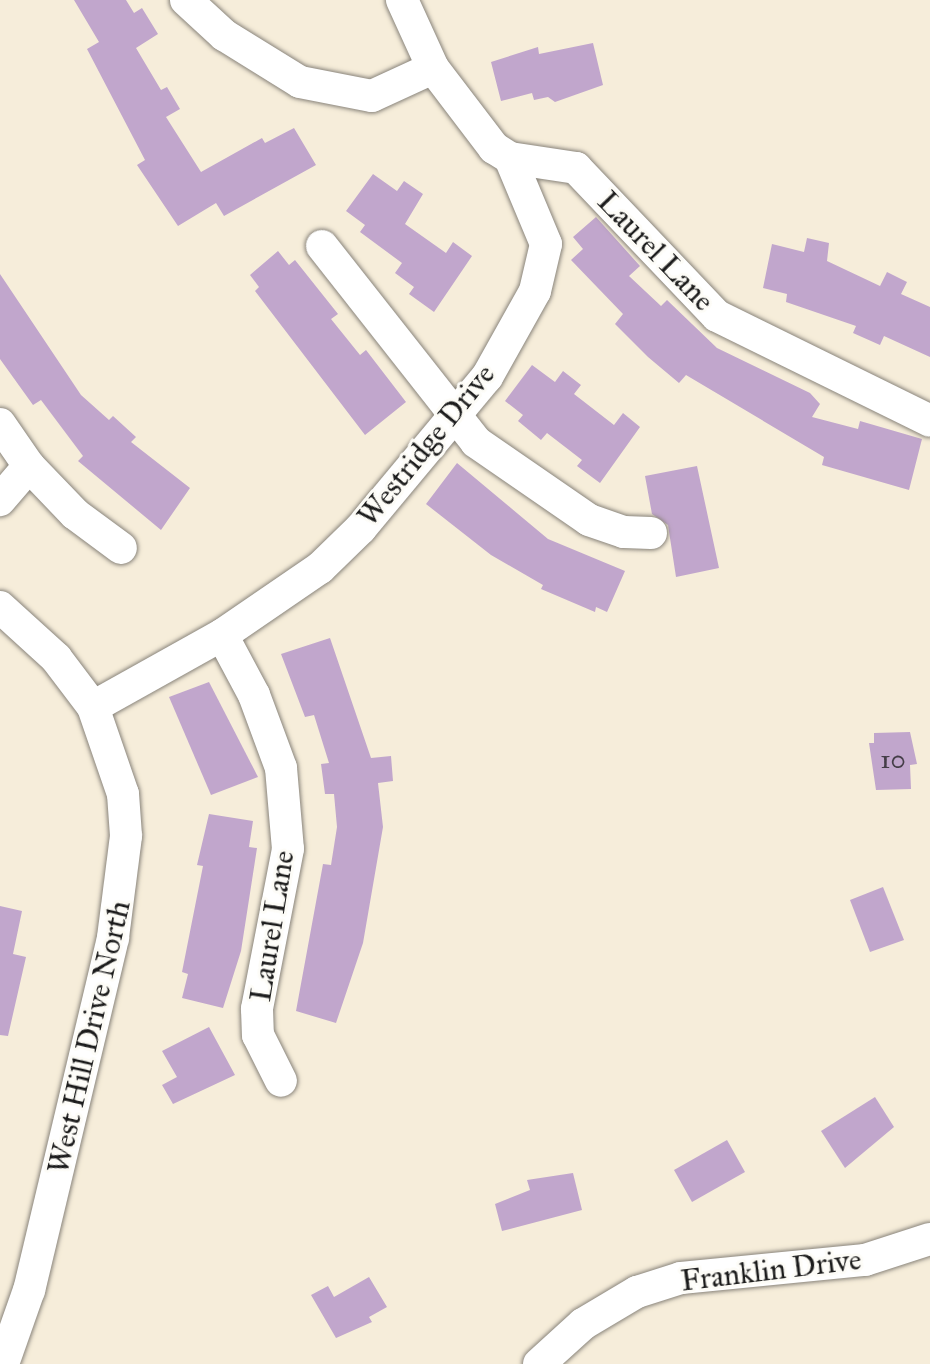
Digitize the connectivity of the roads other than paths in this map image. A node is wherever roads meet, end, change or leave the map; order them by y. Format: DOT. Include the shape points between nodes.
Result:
graph roads {
  1 [pos="186,0"];
  2 [pos="402,0"];
  3 [pos="433,68"];
  4 [pos="510,158"];
  5 [pos="322,246"];
  6 [pos="453,415"];
  7 [pos="930,421"];
  8 [pos="0,424"];
  9 [pos="29,466"];
  10 [pos="0,500"];
  11 [pos="651,533"];
  12 [pos="121,548"];
  13 [pos="6,622"];
  14 [pos="222,635"];
  15 [pos="93,707"];
  16 [pos="281,1081"];
  17 [pos="930,1239"];
  18 [pos="3,1359"];
  19 [pos="539,1364"];
  1 -- 3 [label="street" via="224,35 300,82 372,96"];
  2 -- 3 [label="street, Westridge Drive"];
  3 -- 4 [label="street, Westridge Drive" via="494,148"];
  4 -- 6 [label="street, Westridge Drive" via="546,244 535,291 487,377"];
  4 -- 7 [label="street, Laurel Lane" via="576,168 717,316"];
  5 -- 6 [label="street"];
  6 -- 11 [label="street" via="476,442 589,520 624,532"];
  6 -- 14 [label="street, Westridge Drive" via="361,528 320,568"];
  8 -- 9 [label="street"];
  9 -- 10 [label="street"];
  9 -- 12 [label="street" via="75,514"];
  13 -- 15 [label="street, West Hill Drive North" via="56,658"];
  14 -- 15 [label="street, Westridge Drive"];
  14 -- 16 [label="street, Laurel Lane" via="254,695 281,768 288,849 257,1009 258,1035"];
  15 -- 18 [label="street, West Hill Drive North" via="123,794 124,886 29,1290"];
  17 -- 19 [label="street, Franklin Drive" via="865,1260 681,1278 637,1292 583,1324"];
}
